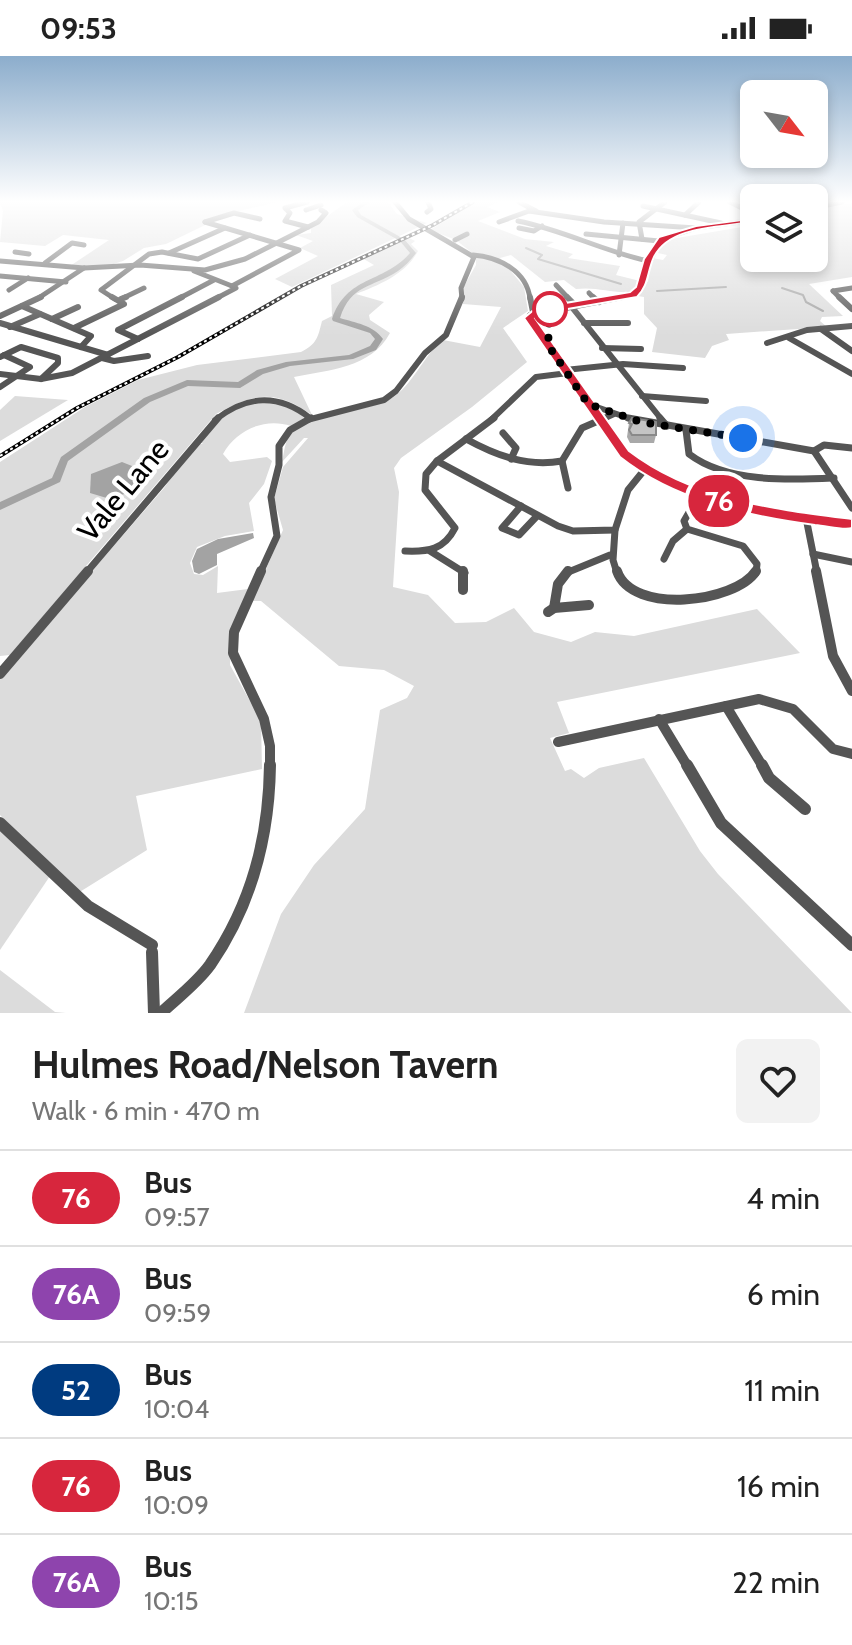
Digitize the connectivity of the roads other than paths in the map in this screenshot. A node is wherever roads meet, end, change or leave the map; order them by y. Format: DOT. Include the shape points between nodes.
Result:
graph roads {
  1 [pos="67,247"];
  2 [pos="182,247"];
  3 [pos="225,247"];
  4 [pos="270,247"];
  5 [pos="287,247"];
  6 [pos="463,247"];
  7 [pos="598,247"];
  8 [pos="620,247"];
  9 [pos="656,247"];
  10 [pos="15,252"];
  11 [pos="168,253"];
  12 [pos="473,255"];
  13 [pos="619,255"];
  14 [pos="0,261"];
  15 [pos="10,261"];
  16 [pos="648,261"];
  17 [pos="45,263"];
  18 [pos="132,265"];
  19 [pos="84,268"];
  20 [pos="194,271"];
  21 [pos="0,276"];
  22 [pos="29,277"];
  23 [pos="214,280"];
  24 [pos="66,282"];
  25 [pos="556,285"];
  26 [pos="144,288"];
  27 [pos="233,288"];
  28 [pos="852,288"];
  29 [pos="9,290"];
  30 [pos="589,293"];
  31 [pos="121,299"];
  32 [pos="599,302"];
  33 [pos="22,306"];
  34 [pos="573,306"];
  35 [pos="78,307"];
  36 [pos="851,307"];
  37 [pos="533,312"];
  38 [pos="2,313"];
  39 [pos="40,314"];
  40 [pos="52,319"];
  41 [pos="0,323"];
  42 [pos="584,323"];
  43 [pos="628,323"];
  44 [pos="852,326"];
  45 [pos="11,327"];
  46 [pos="74,328"];
  47 [pos="821,329"];
  48 [pos="0,334"];
  49 [pos="789,338"];
  50 [pos="138,339"];
  51 [pos="767,343"];
  52 [pos="81,347"];
  53 [pos="602,348"];
  54 [pos="641,349"];
  55 [pos="852,351"];
  56 [pos="2,356"];
  57 [pos="148,356"];
  58 [pos="105,357"];
  59 [pos="614,364"];
  60 [pos="683,368"];
  61 [pos="566,371"];
  62 [pos="850,371"];
  63 [pos="0,374"];
  64 [pos="17,376"];
  65 [pos="41,379"];
  66 [pos="0,387"];
  67 [pos="642,396"];
  68 [pos="706,401"];
  69 [pos="588,404"];
  70 [pos="614,414"];
  71 [pos="310,418"];
  72 [pos="599,420"];
  73 [pos="668,427"];
  74 [pos="686,430"];
  75 [pos="503,433"];
  76 [pos="466,439"];
  77 [pos="852,448"];
  78 [pos="814,451"];
  79 [pos="511,459"];
  80 [pos="437,461"];
  81 [pos="562,461"];
  82 [pos="645,469"];
  83 [pos="834,478"];
  84 [pos="568,488"];
  85 [pos="699,495"];
  86 [pos="521,506"];
  87 [pos="852,508"];
  88 [pos="537,516"];
  89 [pos="806,518"];
  90 [pos="852,524"];
  91 [pos="687,529"];
  92 [pos="615,530"];
  93 [pos="405,551"];
  94 [pos="430,551"];
  95 [pos="813,554"];
  96 [pos="610,555"];
  97 [pos="664,559"];
  98 [pos="852,562"];
  99 [pos="463,590"];
  100 [pos="589,605"];
  101 [pos="0,674"];
  102 [pos="850,684"];
  103 [pos="726,706"];
  104 [pos="659,719"];
  105 [pos="558,742"];
  106 [pos="852,754"];
  107 [pos="805,809"];
  108 [pos="0,823"];
  109 [pos="852,945"];
  110 [pos="154,1013"];
  111 [pos="161,1013"];
  1 -- 17 [label="street"];
  2 -- 11 [label="street"];
  3 -- 11 [label="street" via="199,259"];
  4 -- 20 [label="street" via="239,262"];
  5 -- 27 [label="street" via="299,251"];
  6 -- 12 [label="street"];
  7 -- 13 [label="street"];
  8 -- 13 [label="street"];
  9 -- 16 [label="street"];
  10 -- 15 [label="street" via="26,254"];
  11 -- 18 [label="street" via="149,254"];
  12 -- 37 [label="street" via="497,261 520,276"];
  12 -- 71 [label="street" via="461,288 462,302 446,335 396,391 379,401"];
  13 -- 16 [label="street"];
  14 -- 15 [label="street"];
  15 -- 17 [label="street"];
  16 -- 32 [label="street" via="637,293"];
  17 -- 19 [label="street"];
  18 -- 19 [label="street"];
  18 -- 20 [label="street"];
  18 -- 31 [label="street" via="101,290"];
  19 -- 24 [label="street"];
  20 -- 23 [label="street"];
  21 -- 22 [label="street"];
  22 -- 24 [label="street"];
  22 -- 29 [label="street"];
  23 -- 27 [label="street"];
  23 -- 50 [label="street" via="118,330"];
  24 -- 33 [label="street"];
  25 -- 34 [label="street"];
  26 -- 31 [label="street"];
  27 -- 50 [label="street"];
  28 -- 36 [label="street" via="833,291"];
  30 -- 32 [label="street"];
  31 -- 46 [label="street" via="122,305"];
  32 -- 34 [label="street"];
  33 -- 38 [label="street"];
  33 -- 39 [label="street"];
  34 -- 37 [label="street"];
  34 -- 42 [label="street"];
  35 -- 40 [label="street"];
  37 -- 61 [label="street" via="531,321"];
  39 -- 40 [label="street"];
  39 -- 45 [label="street"];
  40 -- 46 [label="street"];
  41 -- 45 [label="street"];
  42 -- 43 [label="street"];
  42 -- 53 [label="street"];
  44 -- 47 [label="street"];
  45 -- 48 [label="street"];
  45 -- 52 [label="street"];
  46 -- 52 [label="street" via="92,338"];
  47 -- 49 [label="street"];
  47 -- 55 [label="street"];
  49 -- 51 [label="street"];
  49 -- 62 [label="street"];
  50 -- 58 [label="street"];
  52 -- 58 [label="street"];
  53 -- 54 [label="street"];
  53 -- 59 [label="street"];
  56 -- 64 [label="street" via="30,364"];
  56 -- 65 [label="street" via="21,347 58,358"];
  57 -- 58 [label="street" via="114,361"];
  58 -- 65 [label="street" via="72,373"];
  59 -- 60 [label="street"];
  59 -- 61 [label="street"];
  59 -- 67 [label="street"];
  61 -- 69 [label="street"];
  61 -- 76 [label="street" via="536,377"];
  63 -- 64 [label="street"];
  64 -- 65 [label="street"];
  64 -- 66 [label="street"];
  67 -- 68 [label="street"];
  67 -- 73 [label="street"];
  69 -- 70 [label="street"];
  69 -- 72 [label="street"];
  70 -- 72 [label="street"];
  70 -- 73 [label="street"];
  71 -- 101 [label="street, Vale Lane" via="282,399 264,397 238,404 214,420"];
  71 -- 111 [label="street" via="290,430 279,446 271,497 277,536 234,632 233,653 264,719 270,746 262,855 248,895 209,966"];
  72 -- 81 [label="street" via="582,428"];
  72 -- 82 [label="street" via="624,454"];
  73 -- 74 [label="street"];
  74 -- 78 [label="street"];
  74 -- 83 [label="street" via="689,454 706,465 805,480"];
  75 -- 79 [label="street" via="516,448"];
  76 -- 79 [label="street"];
  76 -- 80 [label="street"];
  77 -- 78 [label="street" via="824,445"];
  78 -- 83 [label="street"];
  79 -- 81 [label="street" via="546,465"];
  80 -- 86 [label="street"];
  80 -- 94 [label="street" via="426,474 425,490 455,528 449,542"];
  81 -- 84 [label="street"];
  82 -- 85 [label="street"];
  82 -- 92 [label="street" via="628,490"];
  83 -- 87 [label="street"];
  85 -- 89 [label="street" via="768,514"];
  85 -- 91 [label="street" via="684,521"];
  86 -- 88 [label="street"];
  86 -- 88 [label="street" via="502,528 519,535"];
  88 -- 92 [label="street" via="573,531"];
  89 -- 90 [label="street"];
  89 -- 95 [label="street"];
  91 -- 96 [label="street" via="743,546 757,564 756,573 728,587 650,602 618,581"];
  91 -- 97 [label="street"];
  92 -- 96 [label="street"];
  93 -- 94 [label="street"];
  94 -- 99 [label="street" via="465,572"];
  95 -- 98 [label="street"];
  95 -- 102 [label="street" via="833,656"];
  96 -- 100 [label="street" via="568,570 557,583 551,610"];
  103 -- 104 [label="street"];
  103 -- 106 [label="street" via="759,699 793,709 833,749"];
  103 -- 107 [label="street" via="769,778"];
  104 -- 105 [label="street"];
  104 -- 109 [label="street" via="721,823"];
  108 -- 110 [label="street" via="88,906 152,948"];
}
